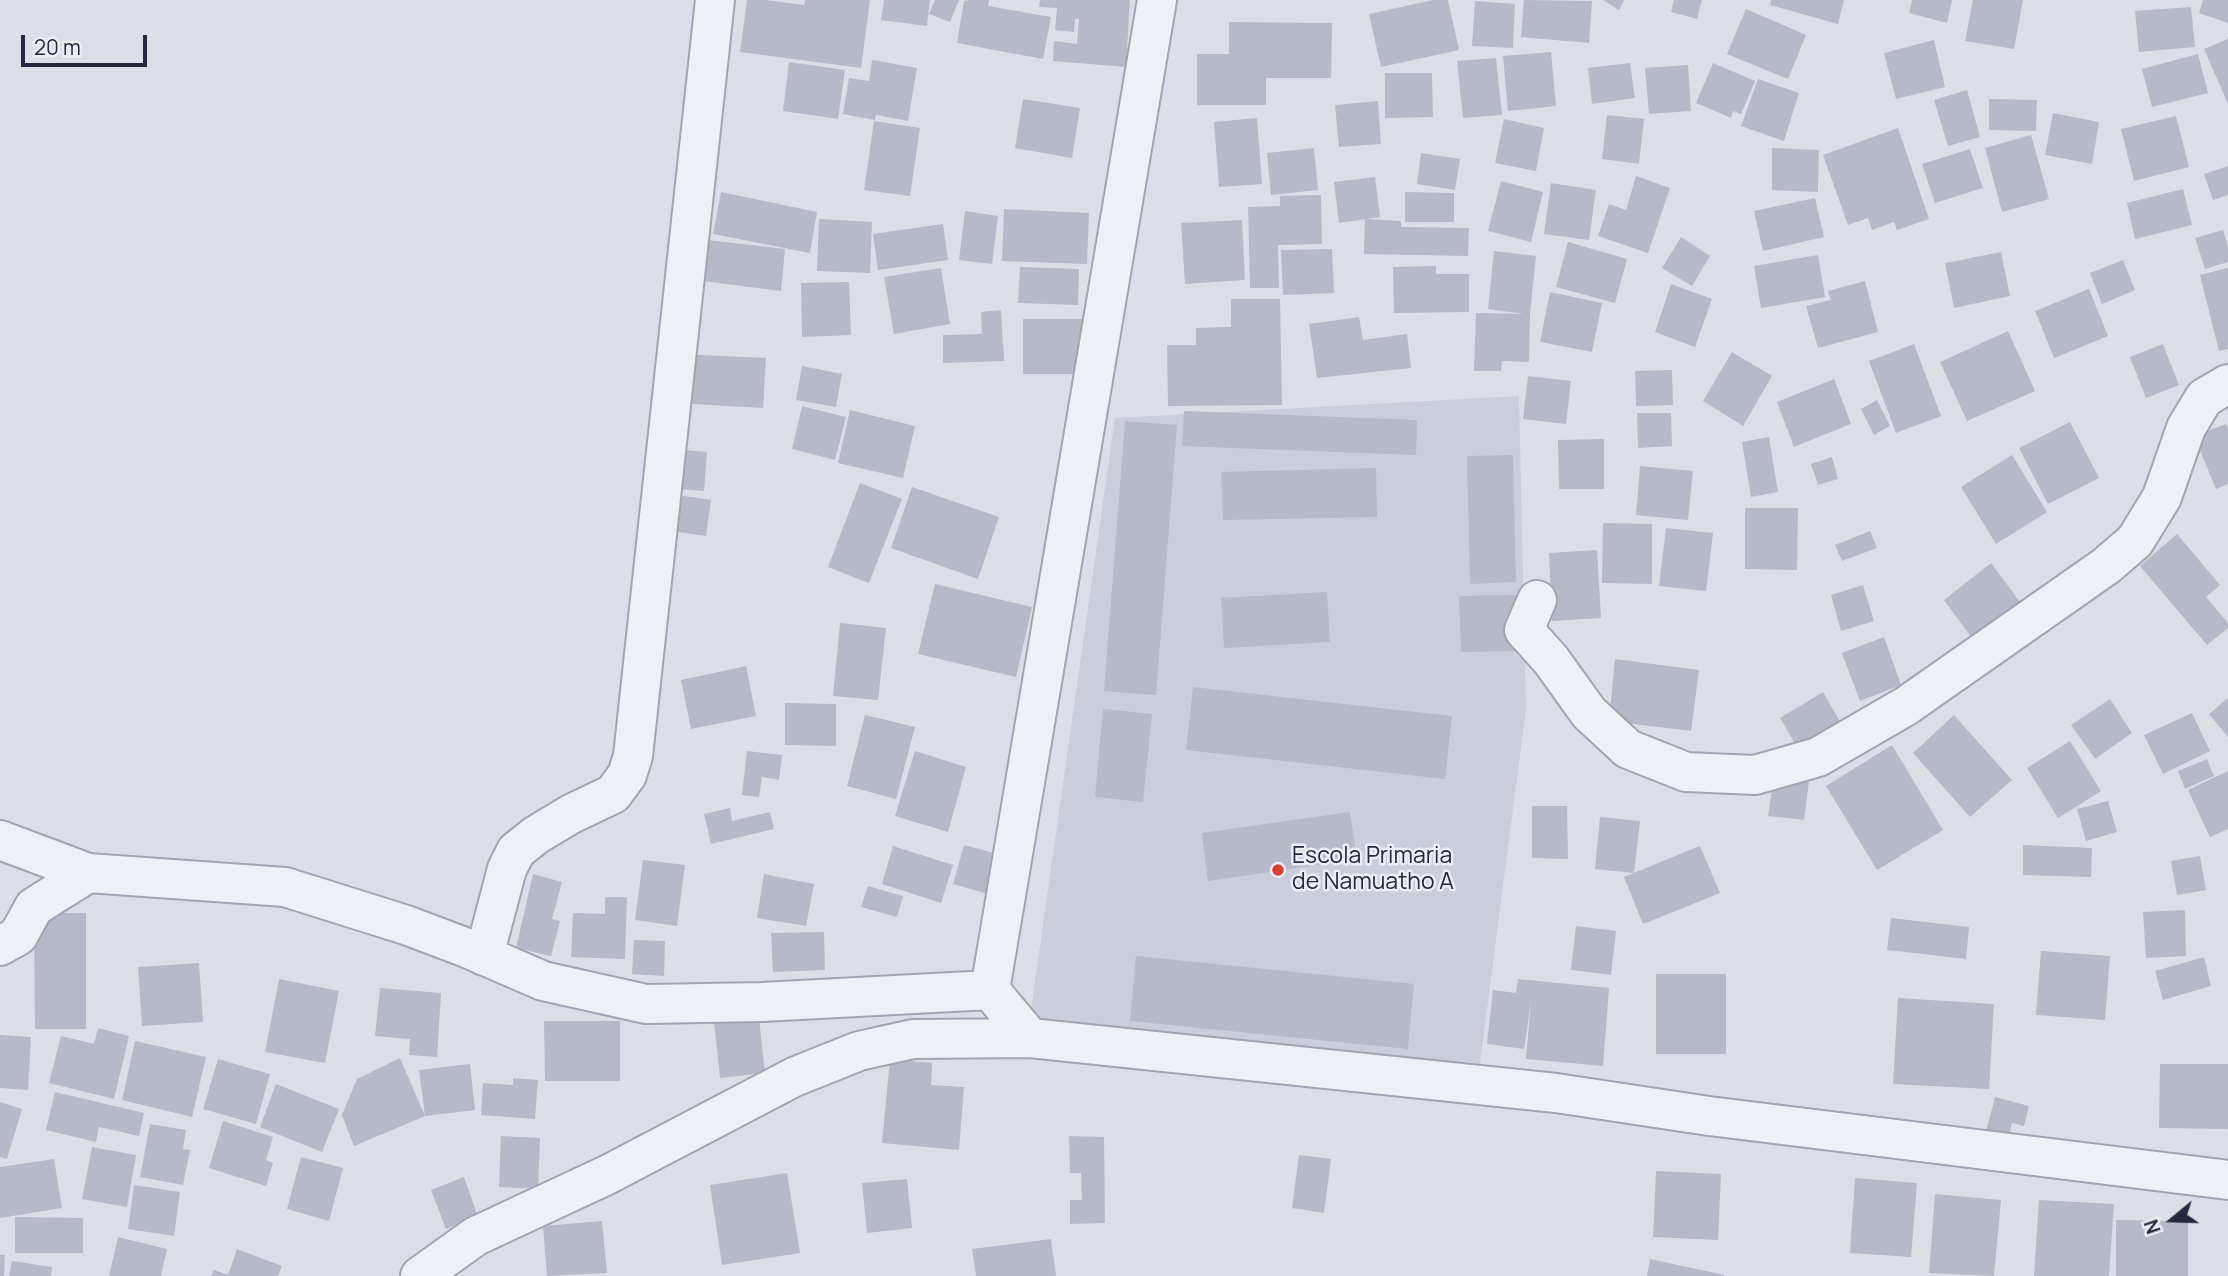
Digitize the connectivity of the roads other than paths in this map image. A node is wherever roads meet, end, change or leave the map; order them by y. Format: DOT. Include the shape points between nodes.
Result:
graph roads {
  1 [pos="715,0"];
  2 [pos="1157,0"];
  3 [pos="2228,384"];
  4 [pos="1537,600"];
  5 [pos="0,840"];
  6 [pos="88,873"];
  7 [pos="0,946"];
  8 [pos="484,956"];
  9 [pos="990,990"];
  10 [pos="1030,1038"];
  11 [pos="2228,1180"];
  12 [pos="420,1276"];
  1 -- 8 [label="street" via="633,756 627,775 613,794 571,814 516,851"];
  2 -- 9 [label="street"];
  3 -- 4 [label="street" via="2204,398 2186,428 2162,497 2135,541 1906,706 1818,757 1755,775 1686,772 1628,749 1589,713 1524,630"];
  5 -- 6 [label="street"];
  6 -- 7 [label="street" via="34,907 18,936"];
  6 -- 8 [label="street" via="285,887 406,925"];
  8 -- 9 [label="street" via="543,981 646,1003"];
  9 -- 10 [label="street"];
  10 -- 11 [label="street" via="1556,1093"];
  10 -- 12 [label="street" via="913,1039 859,1051 793,1077 607,1175 476,1236"];
}
